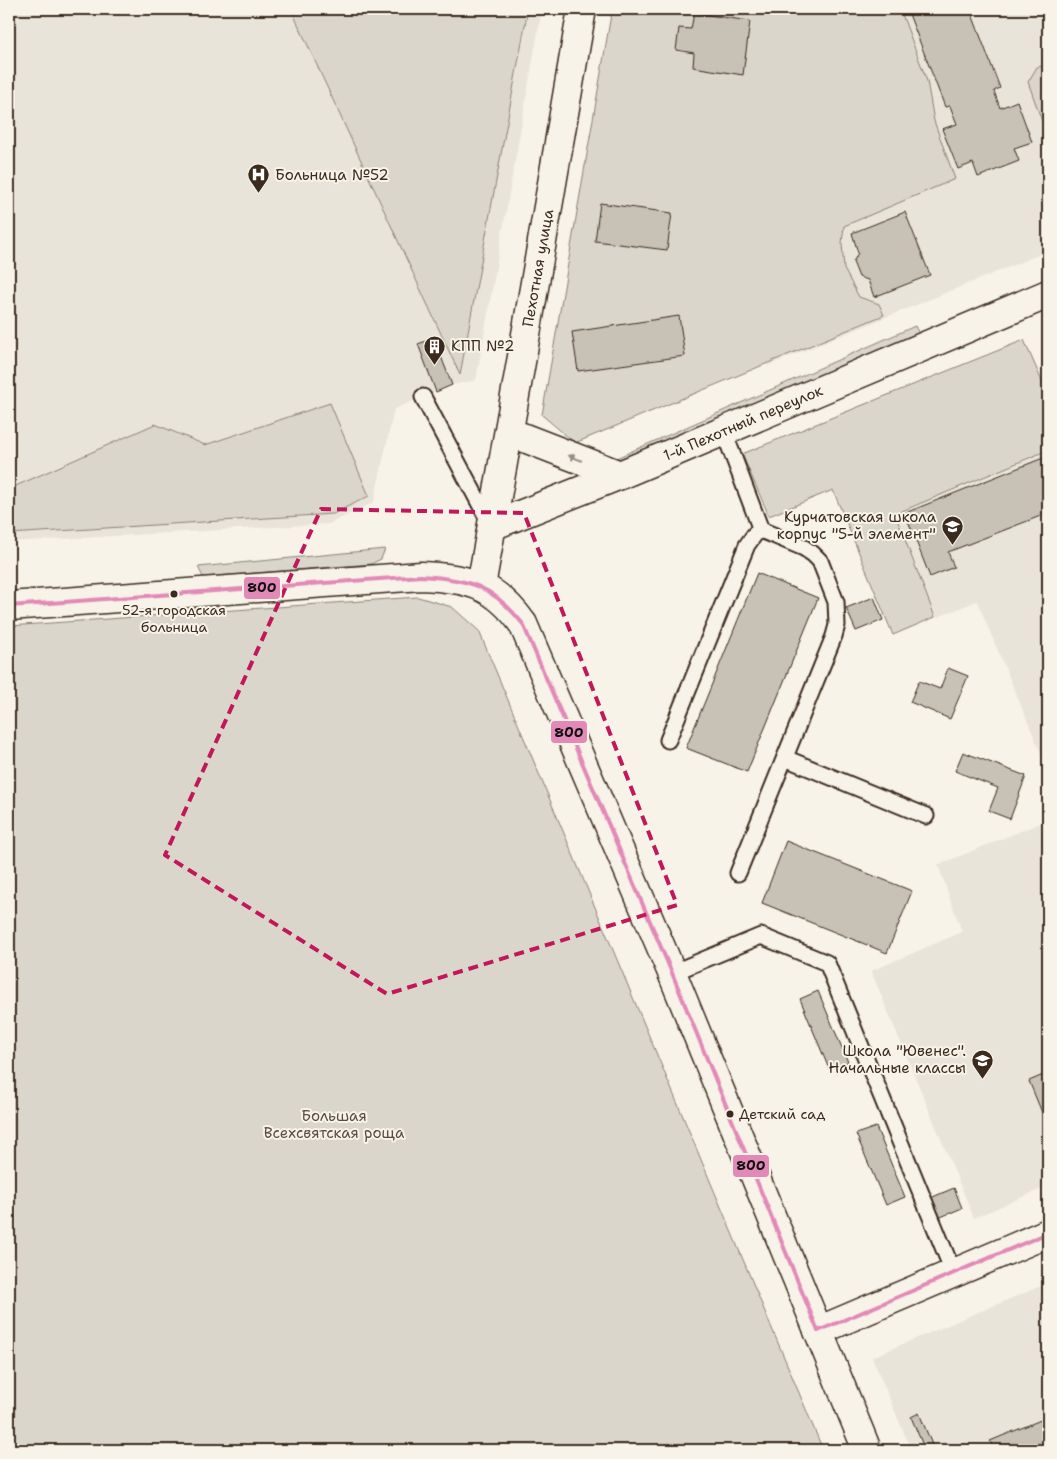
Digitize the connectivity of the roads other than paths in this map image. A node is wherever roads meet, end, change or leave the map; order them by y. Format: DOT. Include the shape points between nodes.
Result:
graph roads {
  1 [pos="582,9"];
  2 [pos="1048,294"];
  3 [pos="423,397"];
  4 [pos="509,432"];
  5 [pos="724,432"];
  6 [pos="620,475"];
  7 [pos="492,526"];
  8 [pos="761,530"];
  9 [pos="475,584"];
  10 [pos="9,606"];
  11 [pos="668,740"];
  12 [pos="785,758"];
  13 [pos="926,816"];
  14 [pos="738,873"];
  15 [pos="672,973"];
  16 [pos="1048,1233"];
  17 [pos="954,1274"];
  18 [pos="818,1331"];
  19 [pos="867,1450"];
  1 -- 4 [label="street, Пехотная улица"];
  2 -- 5 [label="street, 1-й Пехотный переулок"];
  3 -- 7 [label="lane"];
  6 -- 4 [label="street, one-way"];
  4 -- 7 [label="street, Пехотная улица"];
  5 -- 6 [label="street, 1-й Пехотный переулок"];
  5 -- 8 [label="lane"];
  6 -- 7 [label="street, 1-й Пехотный переулок"];
  7 -- 9 [label="street"];
  8 -- 11 [label="lane" via="747,545"];
  8 -- 12 [label="lane" via="813,554 824,569 836,602 834,636"];
  9 -- 10 [label="street" via="421,576"];
  9 -- 15 [label="street" via="499,596 523,624"];
  12 -- 13 [label="lane"];
  12 -- 14 [label="lane"];
  15 -- 17 [label="lane" via="761,936 827,963"];
  15 -- 18 [label="street"];
  16 -- 17 [label="street"];
  17 -- 18 [label="street"];
  18 -- 19 [label="street"];
}
